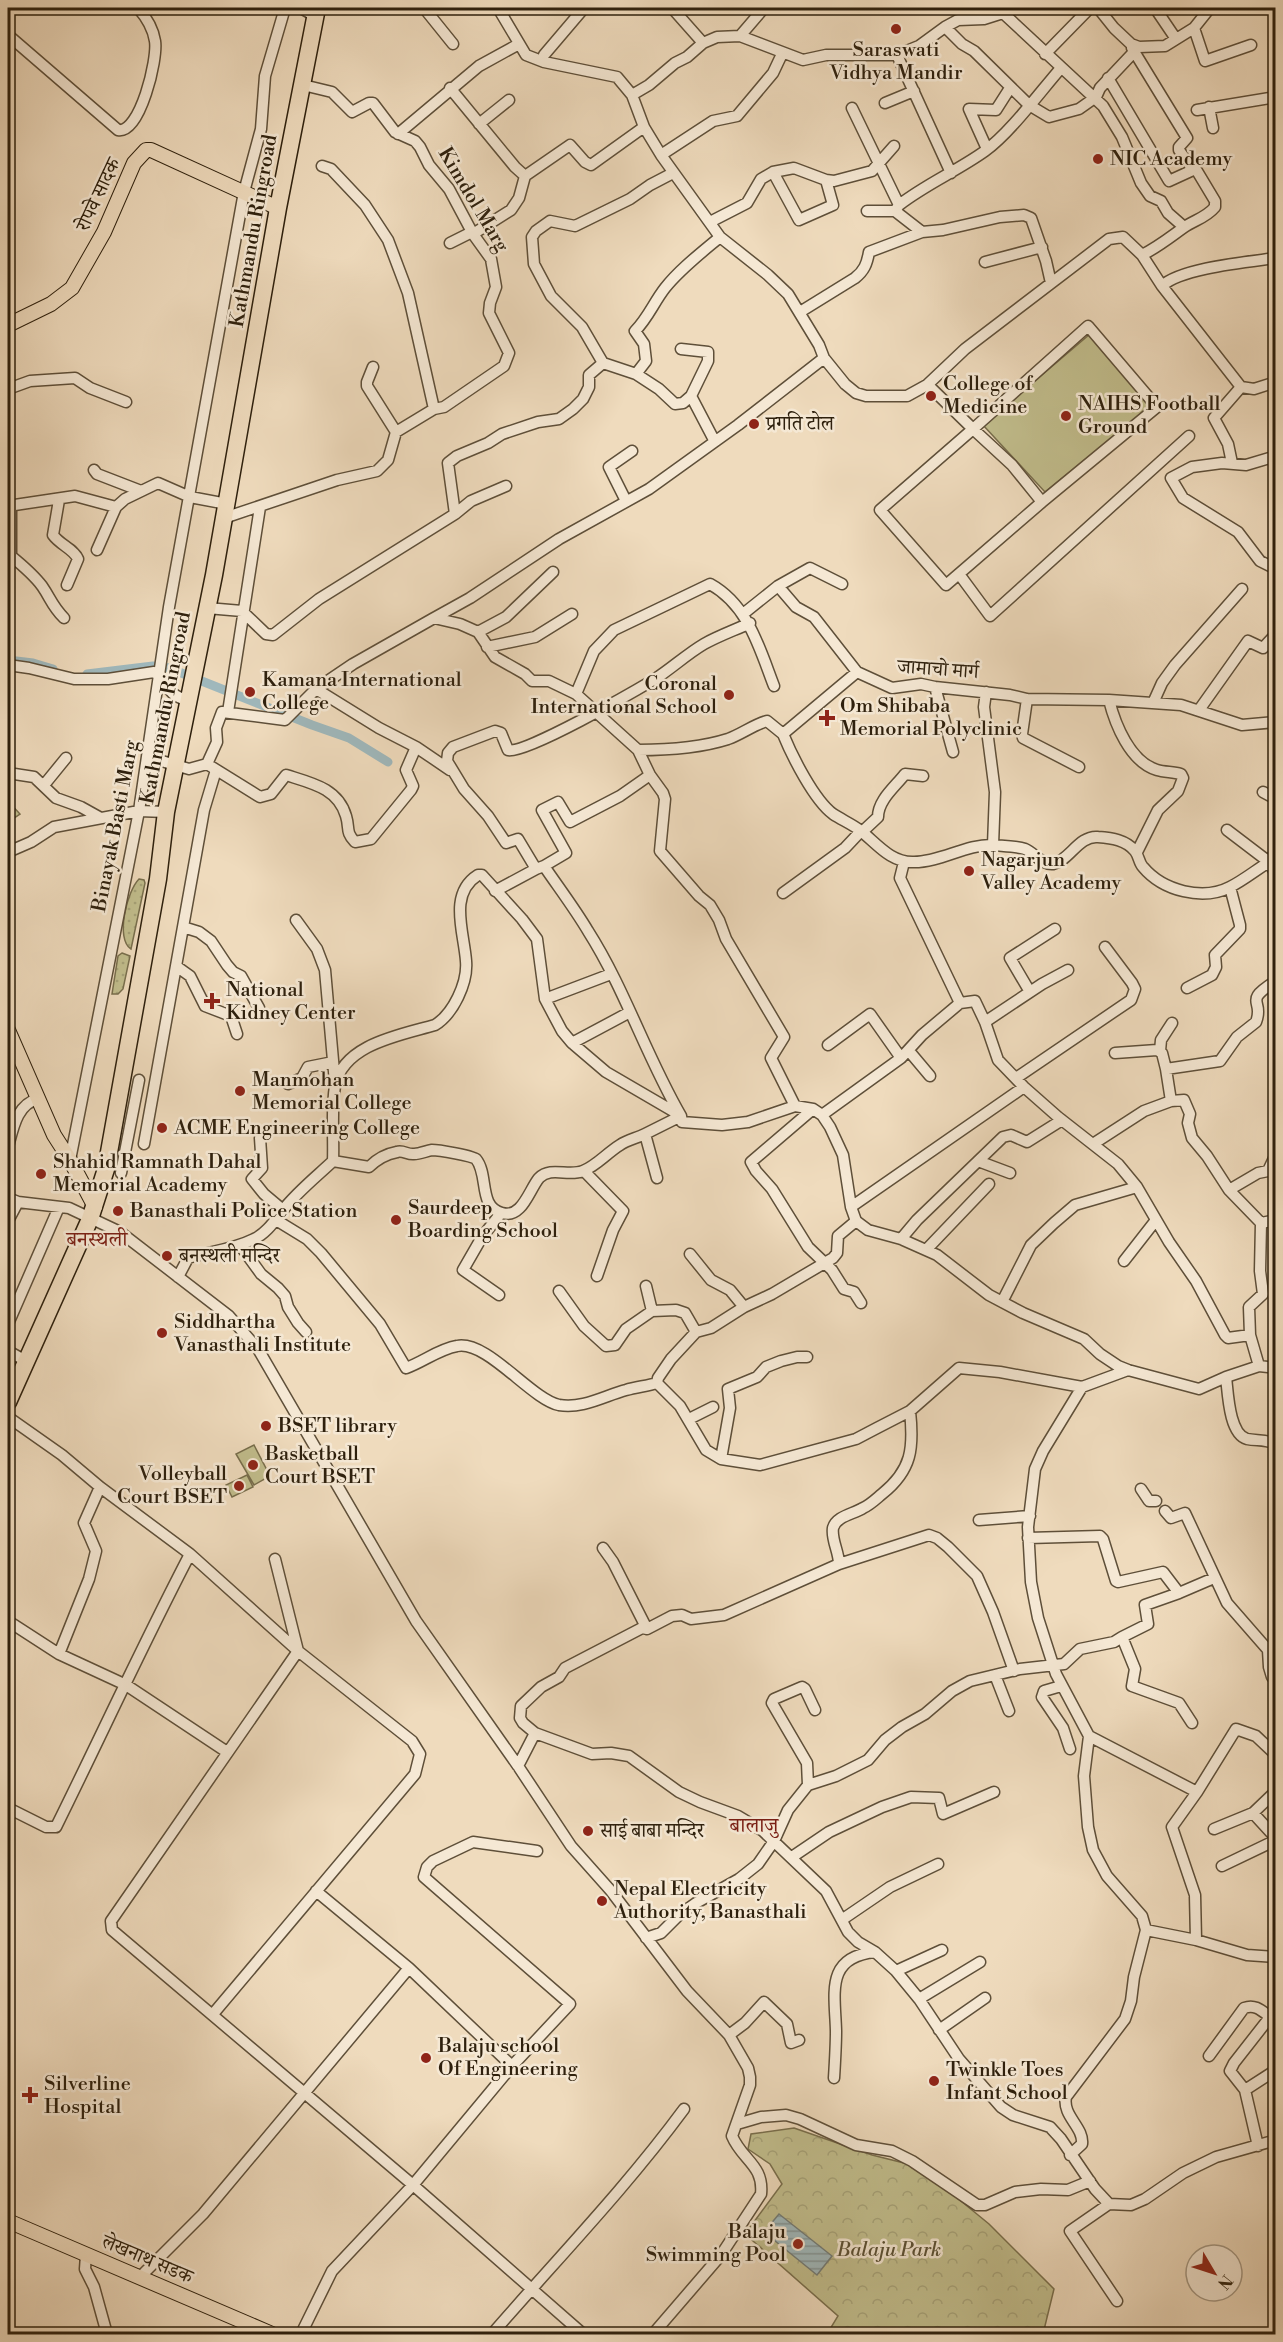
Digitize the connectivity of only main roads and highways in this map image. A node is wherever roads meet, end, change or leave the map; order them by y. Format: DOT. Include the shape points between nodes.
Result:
graph roads {
  1 [pos="311,10"];
  2 [pos="278,208"];
  3 [pos="8,325"];
  4 [pos="10,1036"];
  5 [pos="93,1213"];
  6 [pos="8,1402"];
  7 [pos="8,2221"];
  8 [pos="272,2334"];
  1 -- 2 [label="highway, Kathmandu Ringroad" via="303,85"];
  2 -- 3 [label="main road, रोपवे सादक" via="146,150 134,163 104,232 72,288 51,304"];
  2 -- 5 [label="highway, Kathmandu Ringroad" via="225,511 166,812 158,879 106,1168"];
  4 -- 5 [label="main road"];
  5 -- 6 [label="highway, Kathmandu Ringroad"];
  7 -- 8 [label="main road, लेखनाथ सडक"];
}
